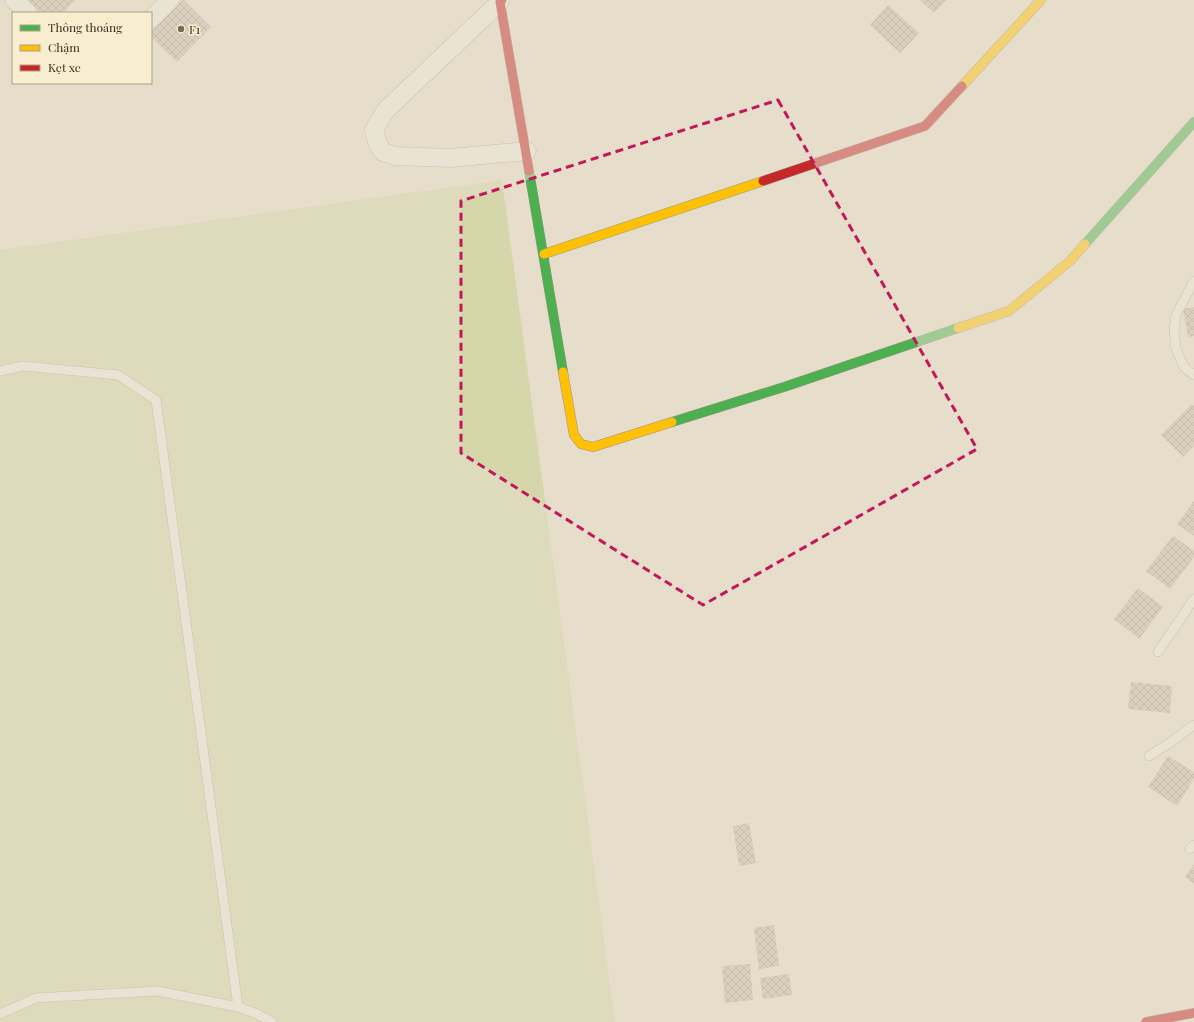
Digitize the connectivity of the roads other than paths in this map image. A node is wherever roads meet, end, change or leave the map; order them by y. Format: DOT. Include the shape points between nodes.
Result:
graph roads {
  1 [pos="14,0"];
  2 [pos="170,0"];
  3 [pos="1041,0"];
  4 [pos="501,1"];
  5 [pos="27,12"];
  6 [pos="152,19"];
  7 [pos="1194,122"];
  8 [pos="527,150"];
  9 [pos="544,254"];
  10 [pos="1194,281"];
  11 [pos="0,371"];
  12 [pos="1194,375"];
  13 [pos="1194,599"];
  14 [pos="1158,652"];
  15 [pos="1194,725"];
  16 [pos="1149,756"];
  17 [pos="238,1007"];
  18 [pos="1194,1013"];
  19 [pos="0,1014"];
  20 [pos="272,1022"];
  21 [pos="1146,1022"];
  1 -- 5 [label="street"];
  2 -- 6 [label="street"];
  3 -- 9 [label="street" via="925,126"];
  4 -- 8 [label="street"];
  4 -- 8 [label="street" via="385,111 374,130 382,152 395,156 450,158"];
  7 -- 9 [label="street" via="1070,261 1009,311 784,387 593,447 581,444 574,435"];
  8 -- 9 [label="street"];
  10 -- 12 [label="lane" via="1176,315 1174,330 1176,348 1184,367"];
  11 -- 17 [label="lane" via="23,366 118,375 156,400"];
  13 -- 14 [label="lane"];
  15 -- 16 [label="lane"];
  17 -- 19 [label="lane" via="157,991 36,998"];
  17 -- 20 [label="lane"];
  18 -- 21 [label="street"];
}
